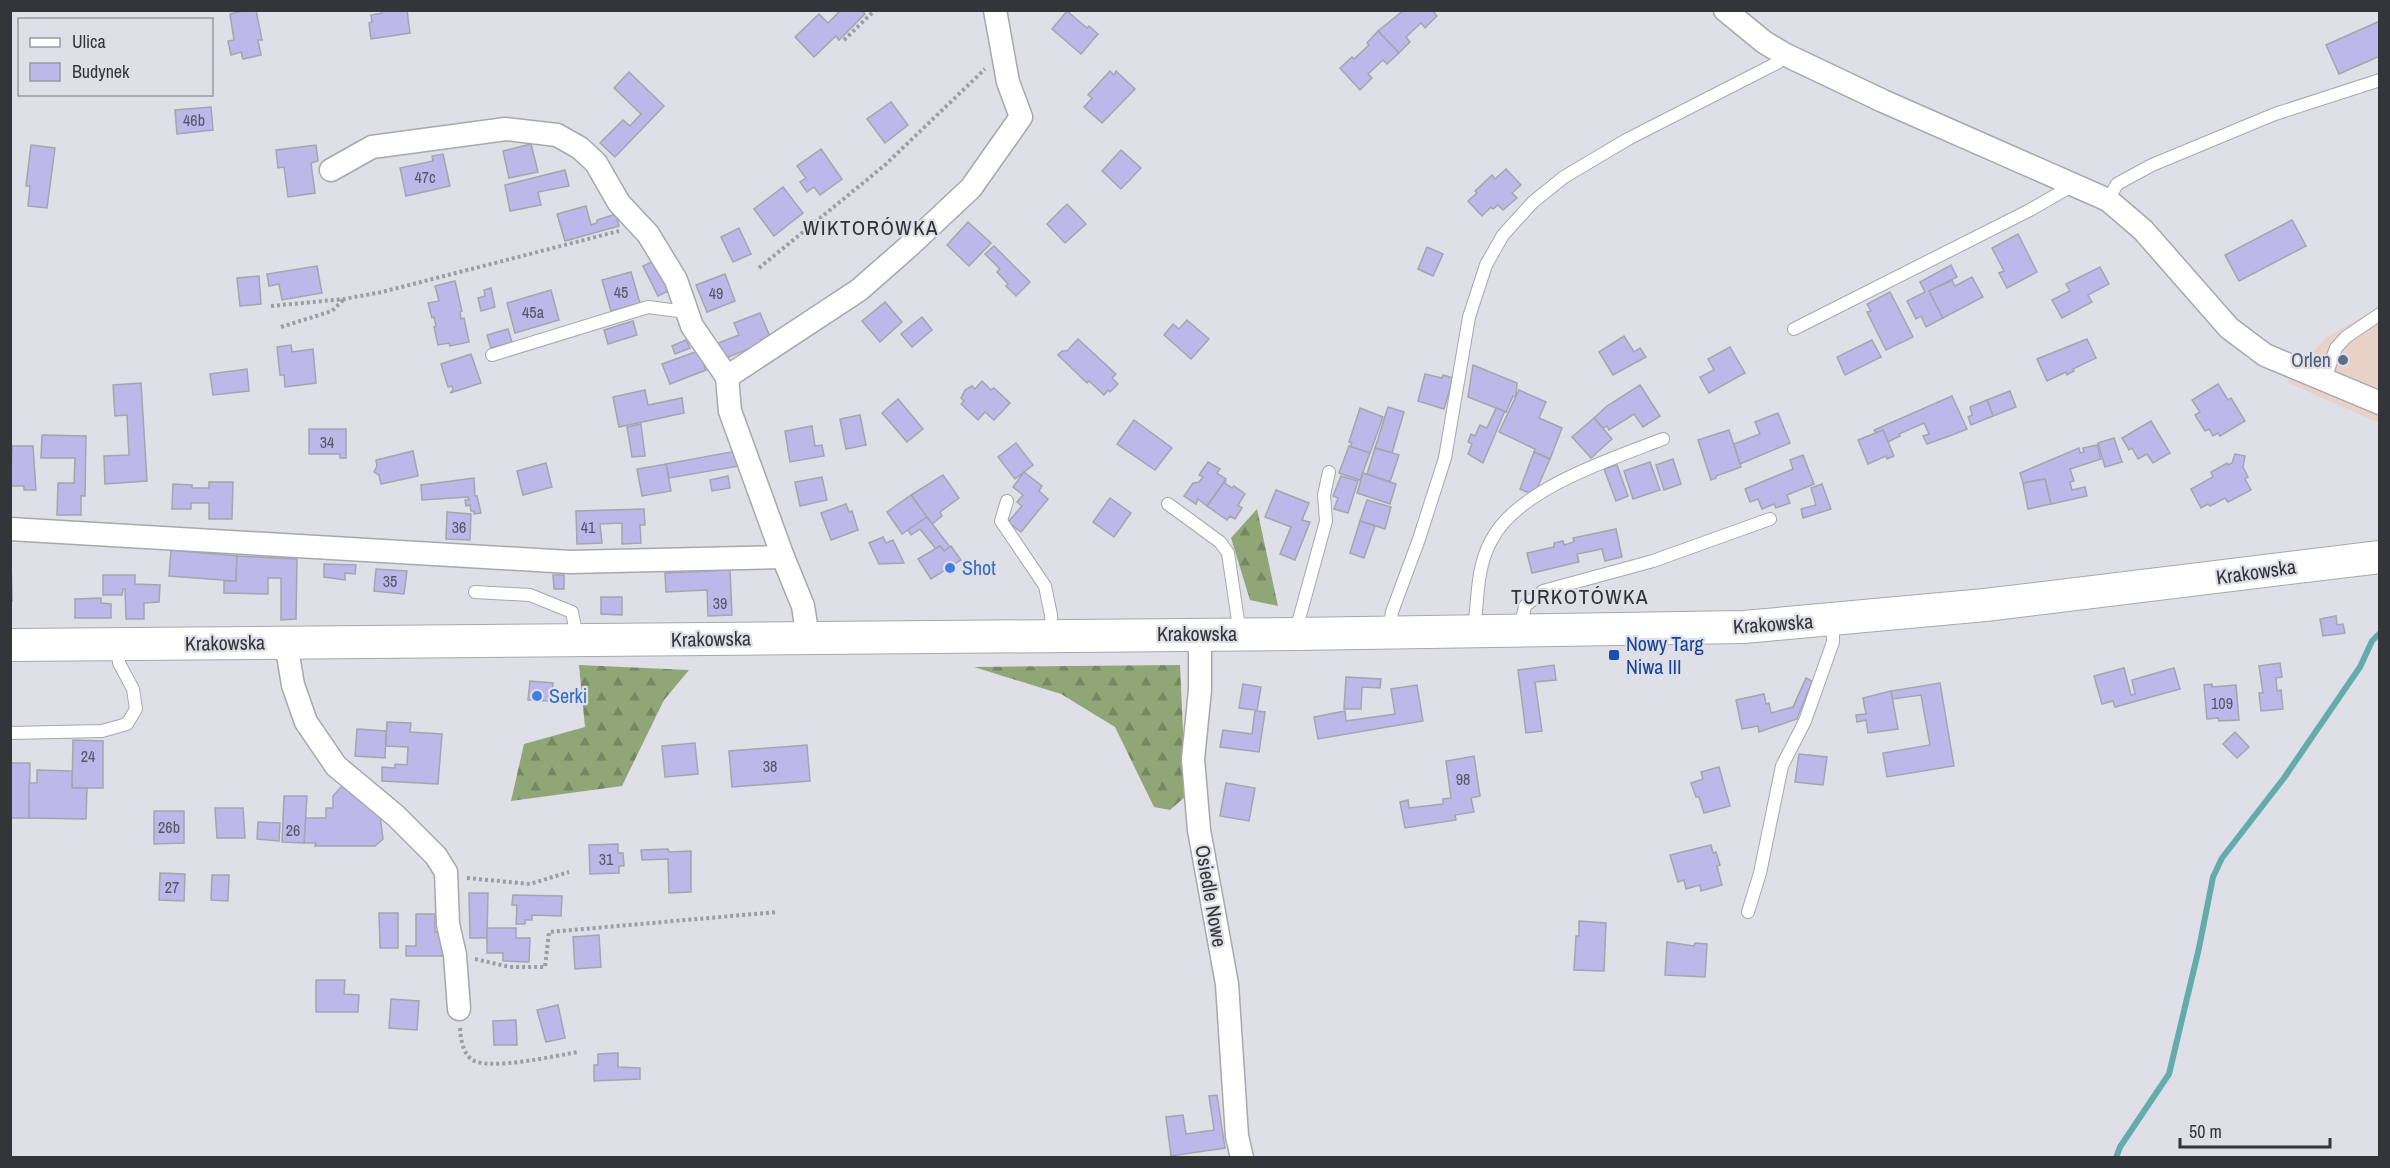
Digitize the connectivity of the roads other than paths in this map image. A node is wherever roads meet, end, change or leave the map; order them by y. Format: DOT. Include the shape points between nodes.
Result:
graph roads {
  1 [pos="995,10"];
  2 [pos="1725,10"];
  3 [pos="1784,54"];
  4 [pos="2379,80"];
  5 [pos="331,170"];
  6 [pos="2075,184"];
  7 [pos="2108,200"];
  8 [pos="686,312"];
  9 [pos="2379,314"];
  10 [pos="1794,329"];
  11 [pos="492,355"];
  12 [pos="727,377"];
  13 [pos="2324,381"];
  14 [pos="2379,403"];
  15 [pos="1663,440"];
  16 [pos="1329,472"];
  17 [pos="1007,501"];
  18 [pos="1168,504"];
  19 [pos="1770,519"];
  20 [pos="10,529"];
  21 [pos="783,557"];
  22 [pos="2379,557"];
  23 [pos="475,592"];
  24 [pos="1833,620"];
  25 [pos="1520,631"];
  26 [pos="1389,632"];
  27 [pos="1474,632"];
  28 [pos="1200,634"];
  29 [pos="1240,634"];
  30 [pos="1295,634"];
  31 [pos="1052,636"];
  32 [pos="808,638"];
  33 [pos="578,640"];
  34 [pos="286,643"];
  35 [pos="116,644"];
  36 [pos="10,645"];
  37 [pos="10,733"];
  38 [pos="1748,912"];
  39 [pos="459,1009"];
  40 [pos="1242,1158"];
  1 -- 12 [label="street" via="1008,82 1021,117 971,188 859,290"];
  2 -- 3 [label="street"];
  3 -- 6 [label="street"];
  3 -- 26 [label="lane" via="1777,63 1628,139 1564,177 1533,202 1503,235 1486,265 1469,317 1444,458 1392,612"];
  4 -- 7 [label="lane" via="2275,114 2152,165 2117,184"];
  5 -- 8 [label="street" via="372,147 506,129 556,135 580,147 596,163 619,203 648,234 676,279"];
  6 -- 7 [label="street"];
  6 -- 10 [label="lane"];
  7 -- 13 [label="street" via="2143,230 2229,328 2265,355"];
  8 -- 11 [label="lane" via="648,307"];
  8 -- 12 [label="street"];
  9 -- 13 [label="lane" via="2336,348"];
  12 -- 21 [label="street" via="730,411"];
  13 -- 14 [label="street"];
  15 -- 27 [label="lane" via="1586,469 1510,515 1490,541 1484,557"];
  16 -- 30 [label="lane" via="1324,495 1326,521"];
  17 -- 31 [label="lane" via="1001,521 1045,586"];
  18 -- 29 [label="lane" via="1220,542 1228,553"];
  19 -- 25 [label="lane" via="1653,561 1542,591 1525,606"];
  20 -- 21 [label="street" via="570,562"];
  21 -- 32 [label="street" via="803,606"];
  22 -- 24 [label="main road, Krakowska" via="2086,594"];
  23 -- 33 [label="lane" via="530,595 572,612"];
  24 -- 25 [label="main road, Krakowska" via="1744,627"];
  24 -- 38 [label="lane" via="1830,652 1805,721 1782,766"];
  25 -- 27 [label="main road, Krakowska"];
  26 -- 27 [label="main road, Krakowska"];
  26 -- 30 [label="main road, Krakowska"];
  28 -- 29 [label="main road, Krakowska"];
  28 -- 31 [label="main road, Krakowska"];
  28 -- 40 [label="street, Osiedle Nowe" via="1200,690 1193,759 1199,830 1227,984 1237,1136"];
  29 -- 30 [label="main road, Krakowska"];
  31 -- 32 [label="main road, Krakowska"];
  32 -- 33 [label="main road, Krakowska"];
  33 -- 34 [label="main road, Krakowska"];
  34 -- 35 [label="main road, Krakowska"];
  34 -- 39 [label="street" via="292,685 306,723 336,766 396,816 436,856 446,872"];
  35 -- 36 [label="main road, Krakowska"];
  35 -- 37 [label="lane" via="119,663 133,689 136,709 127,724 102,730"];
}
